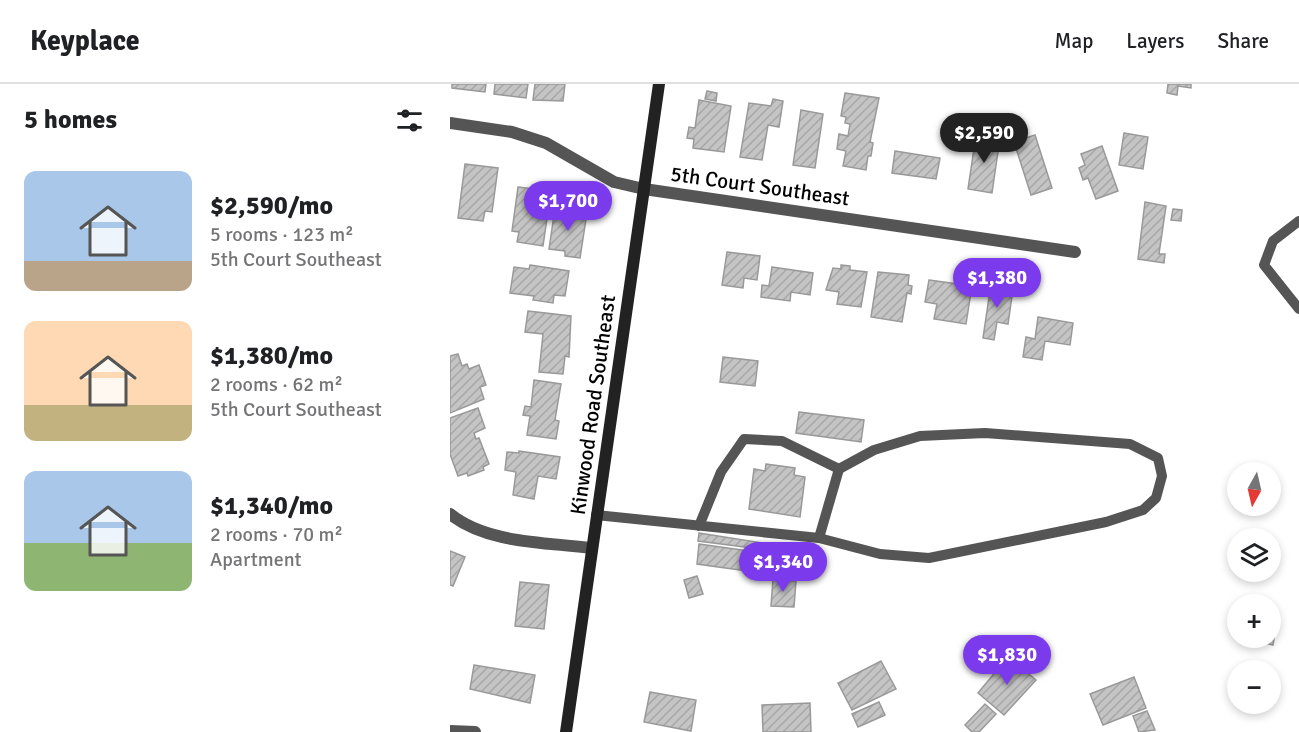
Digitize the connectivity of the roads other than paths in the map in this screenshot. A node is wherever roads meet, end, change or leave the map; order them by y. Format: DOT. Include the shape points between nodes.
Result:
graph roads {
  1 [pos="658,84"];
  2 [pos="450,123"];
  3 [pos="644,189"];
  4 [pos="1299,221"];
  5 [pos="1075,252"];
  6 [pos="1299,309"];
  7 [pos="839,469"];
  8 [pos="450,514"];
  9 [pos="596,515"];
  10 [pos="699,526"];
  11 [pos="819,538"];
  12 [pos="591,548"];
  13 [pos="450,731"];
  14 [pos="475,732"];
  15 [pos="566,732"];
  1 -- 3 [label="street, Kinwood Road Southeast"];
  2 -- 3 [label="street, 5th Court Southeast" via="512,132 546,143 607,178"];
  3 -- 5 [label="street, 5th Court Southeast"];
  3 -- 9 [label="street, Kinwood Road Southeast"];
  4 -- 6 [label="lane" via="1273,241 1264,265"];
  7 -- 10 [label="lane" via="782,441 744,440 721,472"];
  7 -- 11 [label="lane"];
  7 -- 11 [label="lane" via="874,450 920,435 985,433 1130,444 1158,459 1162,476 1156,498 1143,510 1106,522 929,558 880,554"];
  8 -- 12 [label="street" via="462,524 490,534"];
  9 -- 10 [label="lane"];
  9 -- 12 [label="street, Kinwood Road Southeast"];
  10 -- 11 [label="lane"];
  12 -- 15 [label="street, Kinwood Road Southeast"];
  13 -- 14 [label="street"];
}
